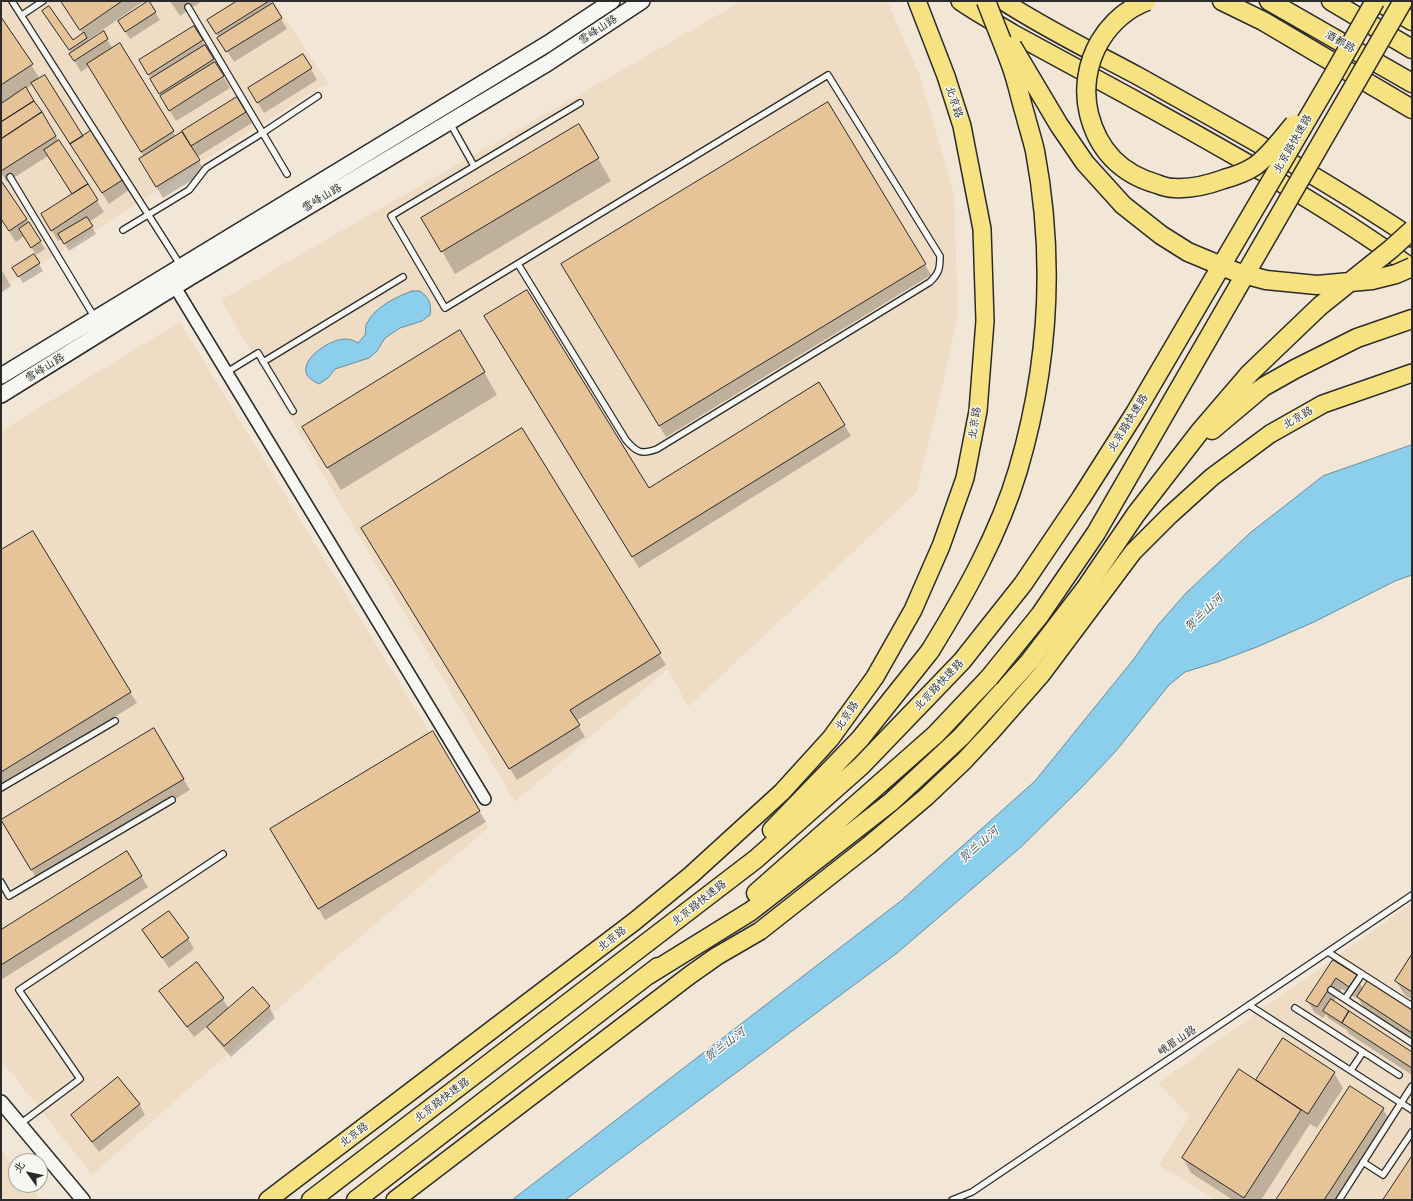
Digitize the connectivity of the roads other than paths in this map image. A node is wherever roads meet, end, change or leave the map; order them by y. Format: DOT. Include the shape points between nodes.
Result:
graph roads {
  1 [pos="12,1"];
  2 [pos="43,1"];
  3 [pos="612,1"];
  4 [pos="642,1"];
  5 [pos="917,1"];
  6 [pos="960,1"];
  7 [pos="986,1"];
  8 [pos="1003,1"];
  9 [pos="1147,1"];
  10 [pos="1222,1"];
  11 [pos="1269,1"];
  12 [pos="1331,1"];
  13 [pos="1403,1"];
  14 [pos="1374,3"];
  15 [pos="188,7"];
  16 [pos="22,15"];
  17 [pos="1412,22"];
  18 [pos="1412,49"];
  19 [pos="1332,77"];
  20 [pos="1412,83"];
  21 [pos="318,96"];
  22 [pos="580,103"];
  23 [pos="1412,110"];
  24 [pos="449,122"];
  25 [pos="264,132"];
  26 [pos="474,166"];
  27 [pos="287,174"];
  28 [pos="10,177"];
  29 [pos="149,215"];
  30 [pos="123,230"];
  31 [pos="1412,230"];
  32 [pos="1412,238"];
  33 [pos="518,264"];
  34 [pos="1412,267"];
  35 [pos="185,272"];
  36 [pos="404,277"];
  37 [pos="175,286"];
  38 [pos="1412,319"];
  39 [pos="99,325"];
  40 [pos="263,362"];
  41 [pos="227,372"];
  42 [pos="1412,373"];
  43 [pos="1,376"];
  44 [pos="1,395"];
  45 [pos="293,411"];
  46 [pos="1136,514"];
  47 [pos="115,721"];
  48 [pos="1,788"];
  49 [pos="485,799"];
  50 [pos="172,800"];
  51 [pos="223,854"];
  52 [pos="1,882"];
  53 [pos="1412,895"];
  54 [pos="683,915"];
  55 [pos="1328,952"];
  56 [pos="1362,974"];
  57 [pos="648,975"];
  58 [pos="1331,990"];
  59 [pos="1345,999"];
  60 [pos="1249,1005"];
  61 [pos="1412,1006"];
  62 [pos="1295,1008"];
  63 [pos="1412,1043"];
  64 [pos="1363,1052"];
  65 [pos="1351,1070"];
  66 [pos="1399,1075"];
  67 [pos="1412,1086"];
  68 [pos="1,1102"];
  69 [pos="1401,1103"];
  70 [pos="1412,1110"];
  71 [pos="19,1124"];
  72 [pos="1412,1132"];
  73 [pos="1363,1162"];
  74 [pos="83,1200"];
  75 [pos="268,1200"];
  76 [pos="312,1200"];
  77 [pos="356,1200"];
  78 [pos="395,1200"];
  79 [pos="952,1200"];
  80 [pos="1339,1200"];
  1 -- 16 [label="lane"];
  2 -- 16 [label="lane"];
  3 -- 35 [label="main road, 雪峰山路"];
  4 -- 24 [label="main road, 雪峰山路" via="548,63"];
  5 -- 75 [label="main road, 北京路" via="962,126 982,229 986,321 978,411 965,478 941,546 913,610 875,677 831,738 782,792 691,875 635,921"];
  6 -- 34 [label="main road" via="1024,40 1330,212"];
  7 -- 34 [label="highway, bridge" via="1059,125 1085,163 1123,205 1161,235 1188,252 1236,272 1266,280 1317,285 1372,280"];
  7 -- 54 [label="highway, bridge" via="1011,66 1035,150 1045,226 1047,288 1044,346 1033,413 1018,471 984,556 930,651 860,740 786,816"];
  8 -- 32 [label="main road" via="1222,123 1373,212"];
  9 -- 19 [label="highway, bridge" via="1124,13 1108,28 1094,52 1087,77 1086,102 1093,127 1105,151 1122,168 1144,181 1173,188 1204,187 1255,166 1277,146"];
  10 -- 23 [label="highway" via="1263,21"];
  11 -- 20 [label="highway, 酒都路"];
  12 -- 18 [label="highway"];
  13 -- 57 [label="highway, bridge" via="1096,532 1040,615 989,678 936,734 752,896"];
  14 -- 17 [label="highway"];
  14 -- 19 [label="highway, 北京路快速路, bridge"];
  15 -- 25 [label="lane"];
  16 -- 29 [label="lane"];
  19 -- 54 [label="highway, 北京路快速路, bridge" via="1135,413 1023,584 962,661 861,766 756,859"];
  21 -- 25 [label="lane"];
  22 -- 26 [label="lane"];
  24 -- 26 [label="lane"];
  24 -- 35 [label="main road, 雪峰山路"];
  25 -- 27 [label="lane"];
  25 -- 29 [label="lane" via="206,168 189,190"];
  26 -- 33 [label="lane" via="391,216 446,308"];
  28 -- 39 [label="lane"];
  29 -- 30 [label="lane"];
  29 -- 35 [label="lane"];
  31 -- 46 [label="highway, bridge" via="1320,306 1249,374 1201,430"];
  33 -- 33 [label="lane" via="828,75 940,256 938,274 930,282 648,453 634,450 626,440"];
  35 -- 37 [label="main road, 雪峰山路"];
  35 -- 39 [label="main road, 雪峰山路"];
  36 -- 40 [label="lane"];
  37 -- 39 [label="main road, 雪峰山路"];
  37 -- 41 [label="street"];
  38 -- 46 [label="highway" via="1357,338 1263,387 1212,430"];
  39 -- 43 [label="main road, 雪峰山路"];
  39 -- 44 [label="main road, 雪峰山路"];
  40 -- 41 [label="lane" via="258,354"];
  40 -- 45 [label="lane"];
  41 -- 49 [label="street"];
  42 -- 78 [label="main road, 北京路" via="1323,404 1270,434 1212,477 1133,552 1041,675 964,761 926,797 760,931 690,975"];
  46 -- 57 [label="highway" via="1075,601 1028,662 961,738 891,802 751,911"];
  47 -- 48 [label="lane"];
  50 -- 52 [label="lane" via="9,896"];
  51 -- 71 [label="lane" via="18,990 80,1079"];
  53 -- 55 [label="lane, 峨眉山路"];
  54 -- 76 [label="highway, 北京路快速路"];
  55 -- 56 [label="lane"];
  55 -- 60 [label="lane, 峨眉山路"];
  56 -- 59 [label="lane"];
  56 -- 61 [label="lane"];
  57 -- 77 [label="highway"];
  58 -- 59 [label="lane"];
  59 -- 63 [label="lane"];
  60 -- 65 [label="lane"];
  60 -- 79 [label="lane, 峨眉山路" via="972,1192"];
  62 -- 64 [label="lane"];
  64 -- 65 [label="lane"];
  64 -- 66 [label="lane"];
  65 -- 69 [label="lane"];
  67 -- 69 [label="lane"];
  68 -- 71 [label="street"];
  69 -- 70 [label="lane"];
  69 -- 73 [label="lane"];
  71 -- 74 [label="street"];
  72 -- 73 [label="lane" via="1383,1175"];
  73 -- 80 [label="lane"];
}
